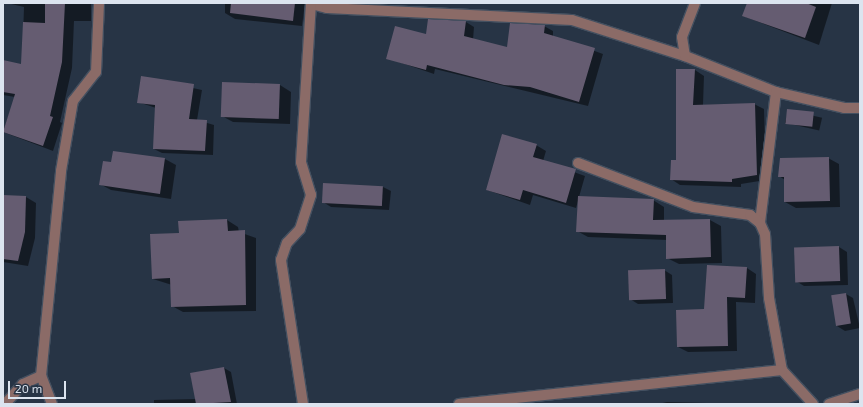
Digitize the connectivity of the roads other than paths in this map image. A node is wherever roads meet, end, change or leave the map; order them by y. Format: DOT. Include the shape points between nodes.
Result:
graph roads {
  1 [pos="99,3"];
  2 [pos="311,3"];
  3 [pos="695,3"];
  4 [pos="685,56"];
  5 [pos="776,92"];
  6 [pos="860,108"];
  7 [pos="578,163"];
  8 [pos="760,223"];
  9 [pos="782,370"];
  10 [pos="41,376"];
  11 [pos="860,394"];
  12 [pos="5,404"];
  13 [pos="52,404"];
  14 [pos="303,404"];
  15 [pos="459,404"];
  16 [pos="813,404"];
  17 [pos="829,404"];
  1 -- 10 [label="street" via="96,72 73,101 61,171"];
  2 -- 4 [label="street" via="327,8 572,20"];
  2 -- 14 [label="street" via="301,162 310,195 300,229 287,243 281,260"];
  3 -- 4 [label="street" via="682,37"];
  4 -- 5 [label="street"];
  5 -- 6 [label="street" via="844,108"];
  5 -- 8 [label="street"];
  7 -- 8 [label="street" via="693,207 750,215"];
  8 -- 9 [label="street" via="765,234 769,298"];
  9 -- 15 [label="street"];
  9 -- 16 [label="street"];
  10 -- 12 [label="street" via="23,384"];
  10 -- 13 [label="street"];
  11 -- 17 [label="street"];
}
